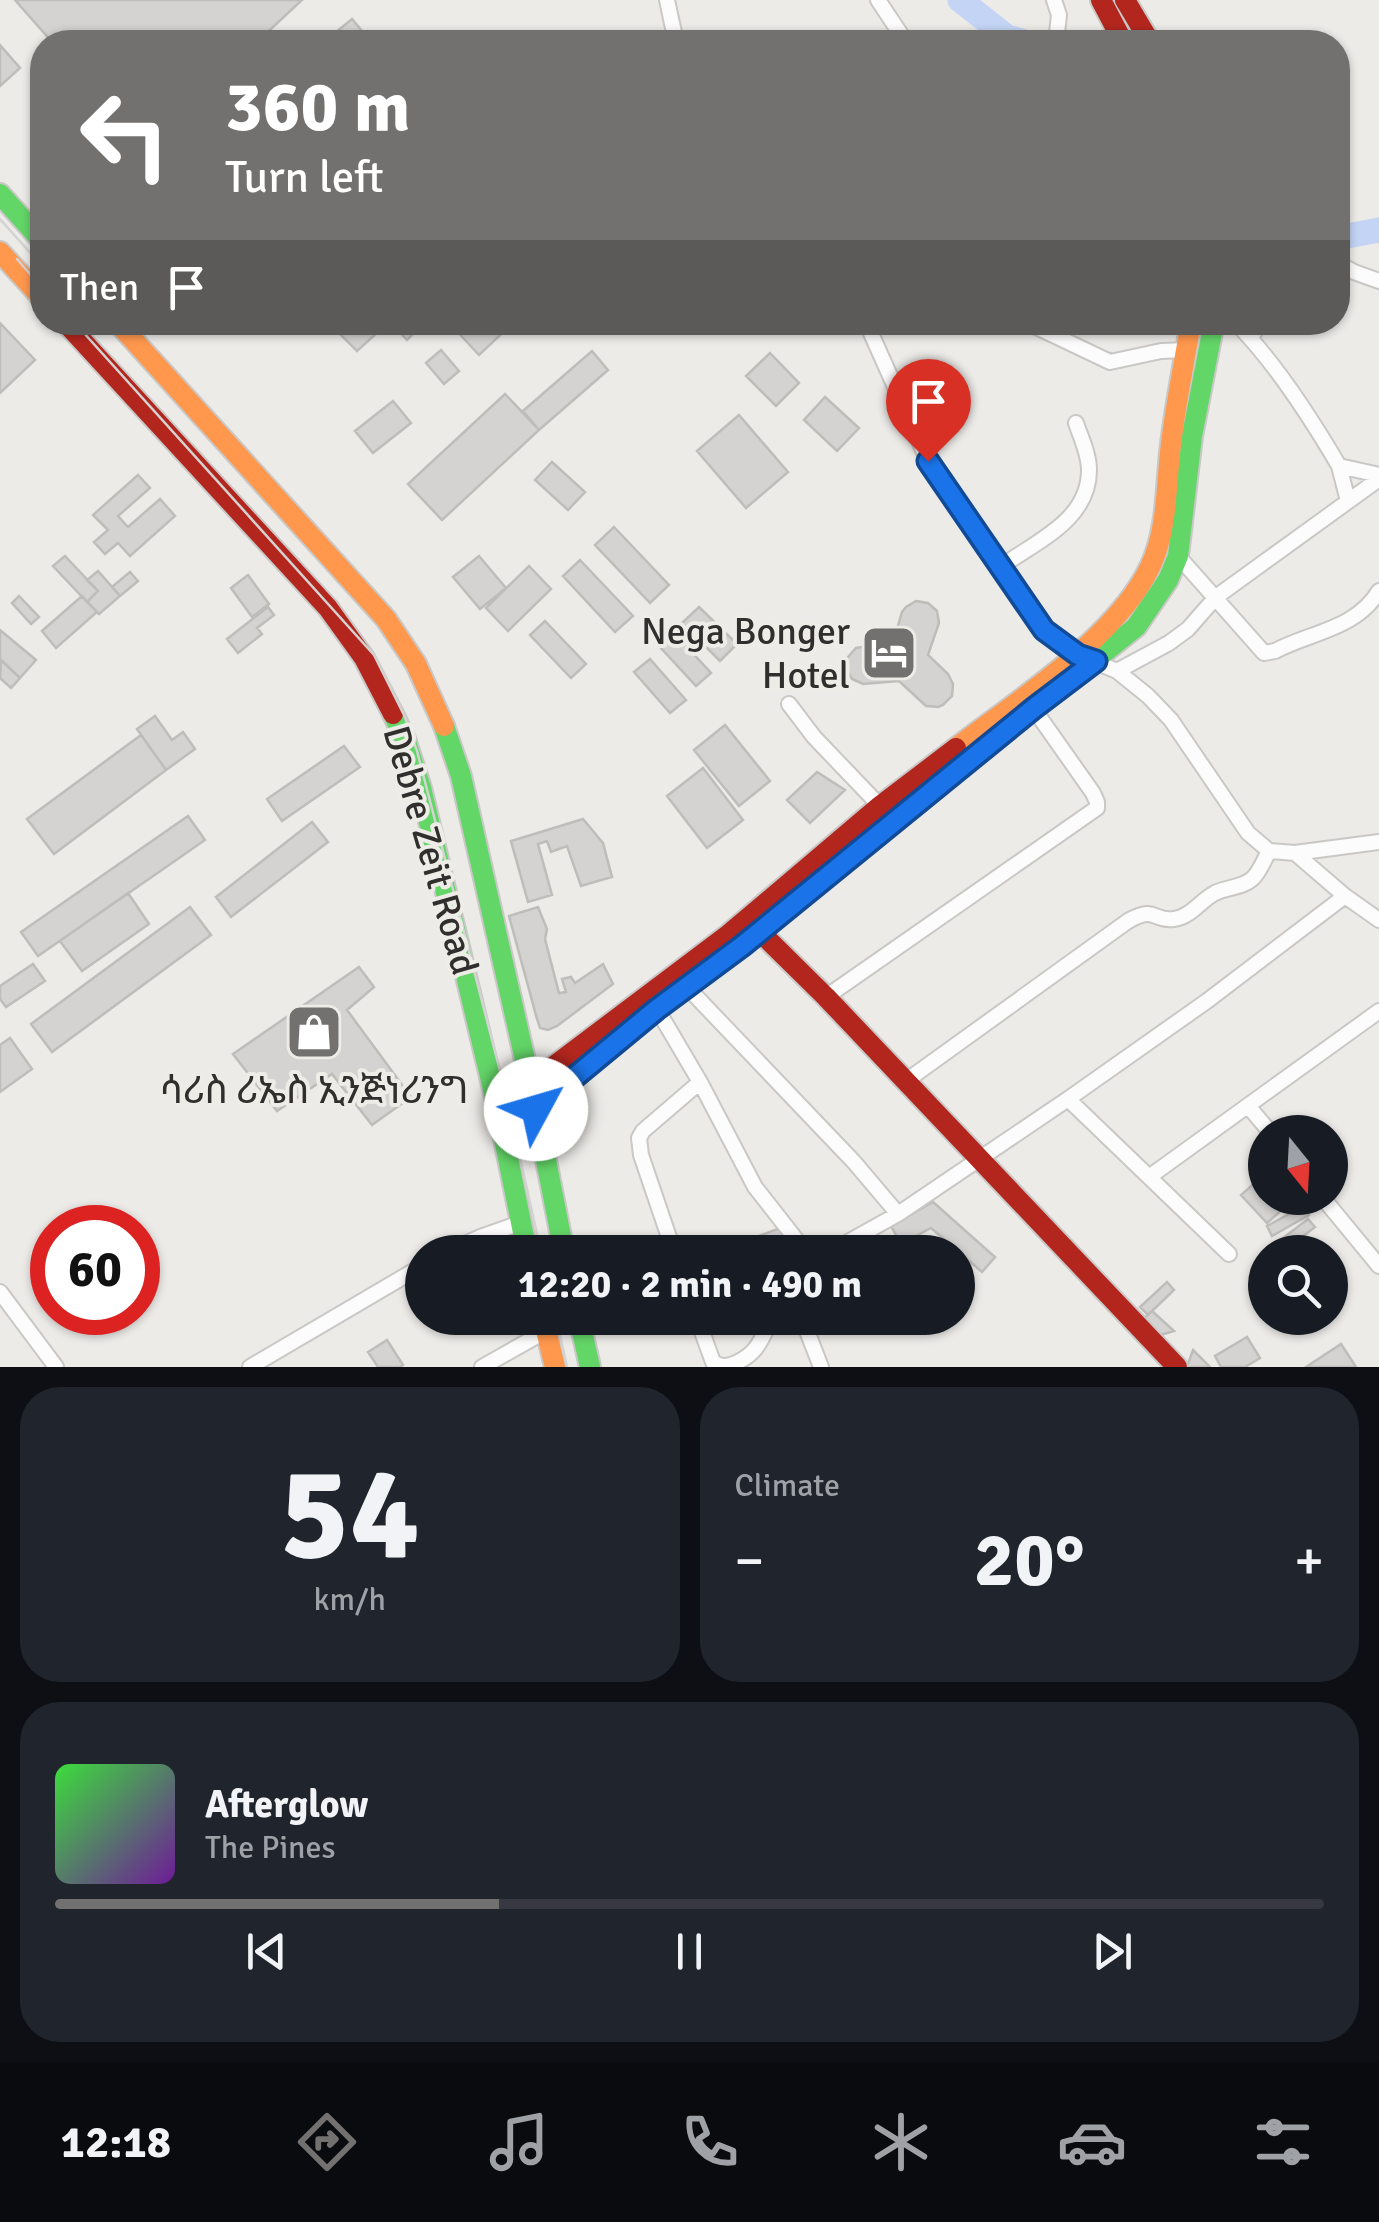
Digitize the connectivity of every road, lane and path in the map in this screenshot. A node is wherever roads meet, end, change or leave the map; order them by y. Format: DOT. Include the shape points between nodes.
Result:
graph roads {
  1 [pos="667,0"];
  2 [pos="878,0"];
  3 [pos="1054,0"];
  4 [pos="1101,0"];
  5 [pos="1125,0"];
  6 [pos="673,30"];
  7 [pos="898,30"];
  8 [pos="1058,30"];
  9 [pos="1116,30"];
  10 [pos="1143,30"];
  11 [pos="0,194"];
  12 [pos="30,228"];
  13 [pos="0,252"];
  14 [pos="1350,270"];
  15 [pos="1379,281"];
  16 [pos="30,285"];
  17 [pos="77,335"];
  18 [pos="129,335"];
  19 [pos="872,335"];
  20 [pos="1053,335"];
  21 [pos="1189,335"];
  22 [pos="1211,335"];
  23 [pos="1248,335"];
  24 [pos="1253,335"];
  25 [pos="1251,338"];
  26 [pos="1186,350"];
  27 [pos="1076,423"];
  28 [pos="1339,466"];
  29 [pos="1377,483"];
  30 [pos="1348,501"];
  31 [pos="1178,556"];
  32 [pos="1002,566"];
  33 [pos="1379,591"];
  34 [pos="1216,597"];
  35 [pos="1087,658"];
  36 [pos="1117,671"];
  37 [pos="1029,702"];
  38 [pos="789,704"];
  39 [pos="880,806"];
  40 [pos="1379,842"];
  41 [pos="1269,852"];
  42 [pos="1295,853"];
  43 [pos="1345,896"];
  44 [pos="1379,920"];
  45 [pos="753,924"];
  46 [pos="687,987"];
  47 [pos="826,997"];
  48 [pos="657,1009"];
  49 [pos="1379,1011"];
  50 [pos="906,1081"];
  51 [pos="700,1082"];
  52 [pos="530,1084"];
  53 [pos="1068,1099"];
  54 [pos="1249,1107"];
  55 [pos="536,1109"];
  56 [pos="1256,1115"];
  57 [pos="979,1158"];
  58 [pos="1149,1178"];
  59 [pos="898,1214"];
  60 [pos="1337,1215"];
  61 [pos="520,1223"];
  62 [pos="486,1235"];
  63 [pos="523,1235"];
  64 [pos="561,1235"];
  65 [pos="668,1235"];
  66 [pos="793,1235"];
  67 [pos="860,1235"];
  68 [pos="1229,1254"];
  69 [pos="1379,1266"];
  70 [pos="405,1276"];
  71 [pos="1,1294"];
  72 [pos="529,1335"];
  73 [pos="548,1335"];
  74 [pos="583,1335"];
  75 [pos="703,1335"];
  76 [pos="763,1335"];
  77 [pos="809,1335"];
  78 [pos="51,1365"];
  79 [pos="250,1367"];
  80 [pos="482,1367"];
  81 [pos="555,1367"];
  82 [pos="590,1367"];
  83 [pos="821,1367"];
  84 [pos="1177,1367"];
  1 -- 6 [label="street"];
  2 -- 7 [label="street"];
  3 -- 8 [label="street"];
  4 -- 9 [label="main road"];
  5 -- 10 [label="main road"];
  11 -- 12 [label="main road"];
  13 -- 16 [label="main road"];
  14 -- 15 [label="street"];
  17 -- 61 [label="main road, Debre Zeit Road" via="328,608 388,702 436,845"];
  18 -- 52 [label="main road, Debre Zeit Road" via="386,620 416,664 461,776"];
  19 -- 32 [label="street" via="928,461"];
  20 -- 26 [label="street" via="1110,362"];
  21 -- 26 [label="main road"];
  22 -- 31 [label="main road"];
  23 -- 25 [label="street"];
  24 -- 25 [label="street"];
  25 -- 28 [label="street"];
  26 -- 35 [label="main road" via="1164,521 1152,563"];
  27 -- 32 [label="street" via="1089,470 1082,504"];
  28 -- 29 [label="street"];
  28 -- 30 [label="street"];
  29 -- 30 [label="street"];
  30 -- 34 [label="street"];
  31 -- 34 [label="street"];
  31 -- 35 [label="main road" via="1136,627"];
  32 -- 35 [label="street" via="1044,630"];
  33 -- 34 [label="street" via="1359,615 1270,653"];
  34 -- 36 [label="street" via="1188,629"];
  35 -- 36 [label="street"];
  35 -- 37 [label="main road"];
  36 -- 41 [label="street" via="1171,720 1248,833"];
  37 -- 39 [label="main road"];
  37 -- 45 [label="main road"];
  37 -- 47 [label="street" via="1097,808"];
  38 -- 39 [label="street"];
  39 -- 45 [label="main road"];
  40 -- 42 [label="street"];
  41 -- 42 [label="street"];
  41 -- 50 [label="street" via="1252,880 1213,893 1184,915 1141,914 1128,921"];
  42 -- 43 [label="street"];
  43 -- 44 [label="street"];
  43 -- 53 [label="street"];
  45 -- 46 [label="main road" via="742,946"];
  45 -- 47 [label="main road"];
  45 -- 52 [label="main road"];
  46 -- 48 [label="main road"];
  46 -- 59 [label="street"];
  47 -- 50 [label="main road"];
  48 -- 51 [label="street"];
  48 -- 55 [label="main road"];
  49 -- 54 [label="street"];
  50 -- 57 [label="main road"];
  51 -- 65 [label="street" via="639,1138"];
  51 -- 66 [label="street" via="756,1187"];
  52 -- 55 [label="main road, Debre Zeit Road"];
  53 -- 57 [label="street"];
  53 -- 58 [label="street"];
  54 -- 56 [label="street"];
  54 -- 58 [label="street"];
  55 -- 64 [label="main road, Debre Zeit Road"];
  57 -- 59 [label="street"];
  57 -- 84 [label="main road"];
  58 -- 68 [label="street"];
  59 -- 67 [label="street"];
  60 -- 69 [label="street"];
  61 -- 62 [label="street"];
  61 -- 63 [label="main road, Debre Zeit Road"];
  70 -- 79 [label="street"];
  71 -- 78 [label="street"];
  72 -- 80 [label="street"];
  73 -- 81 [label="main road"];
  74 -- 82 [label="main road"];
  75 -- 76 [label="street" via="719,1367 753,1354"];
  77 -- 83 [label="street"];
}
